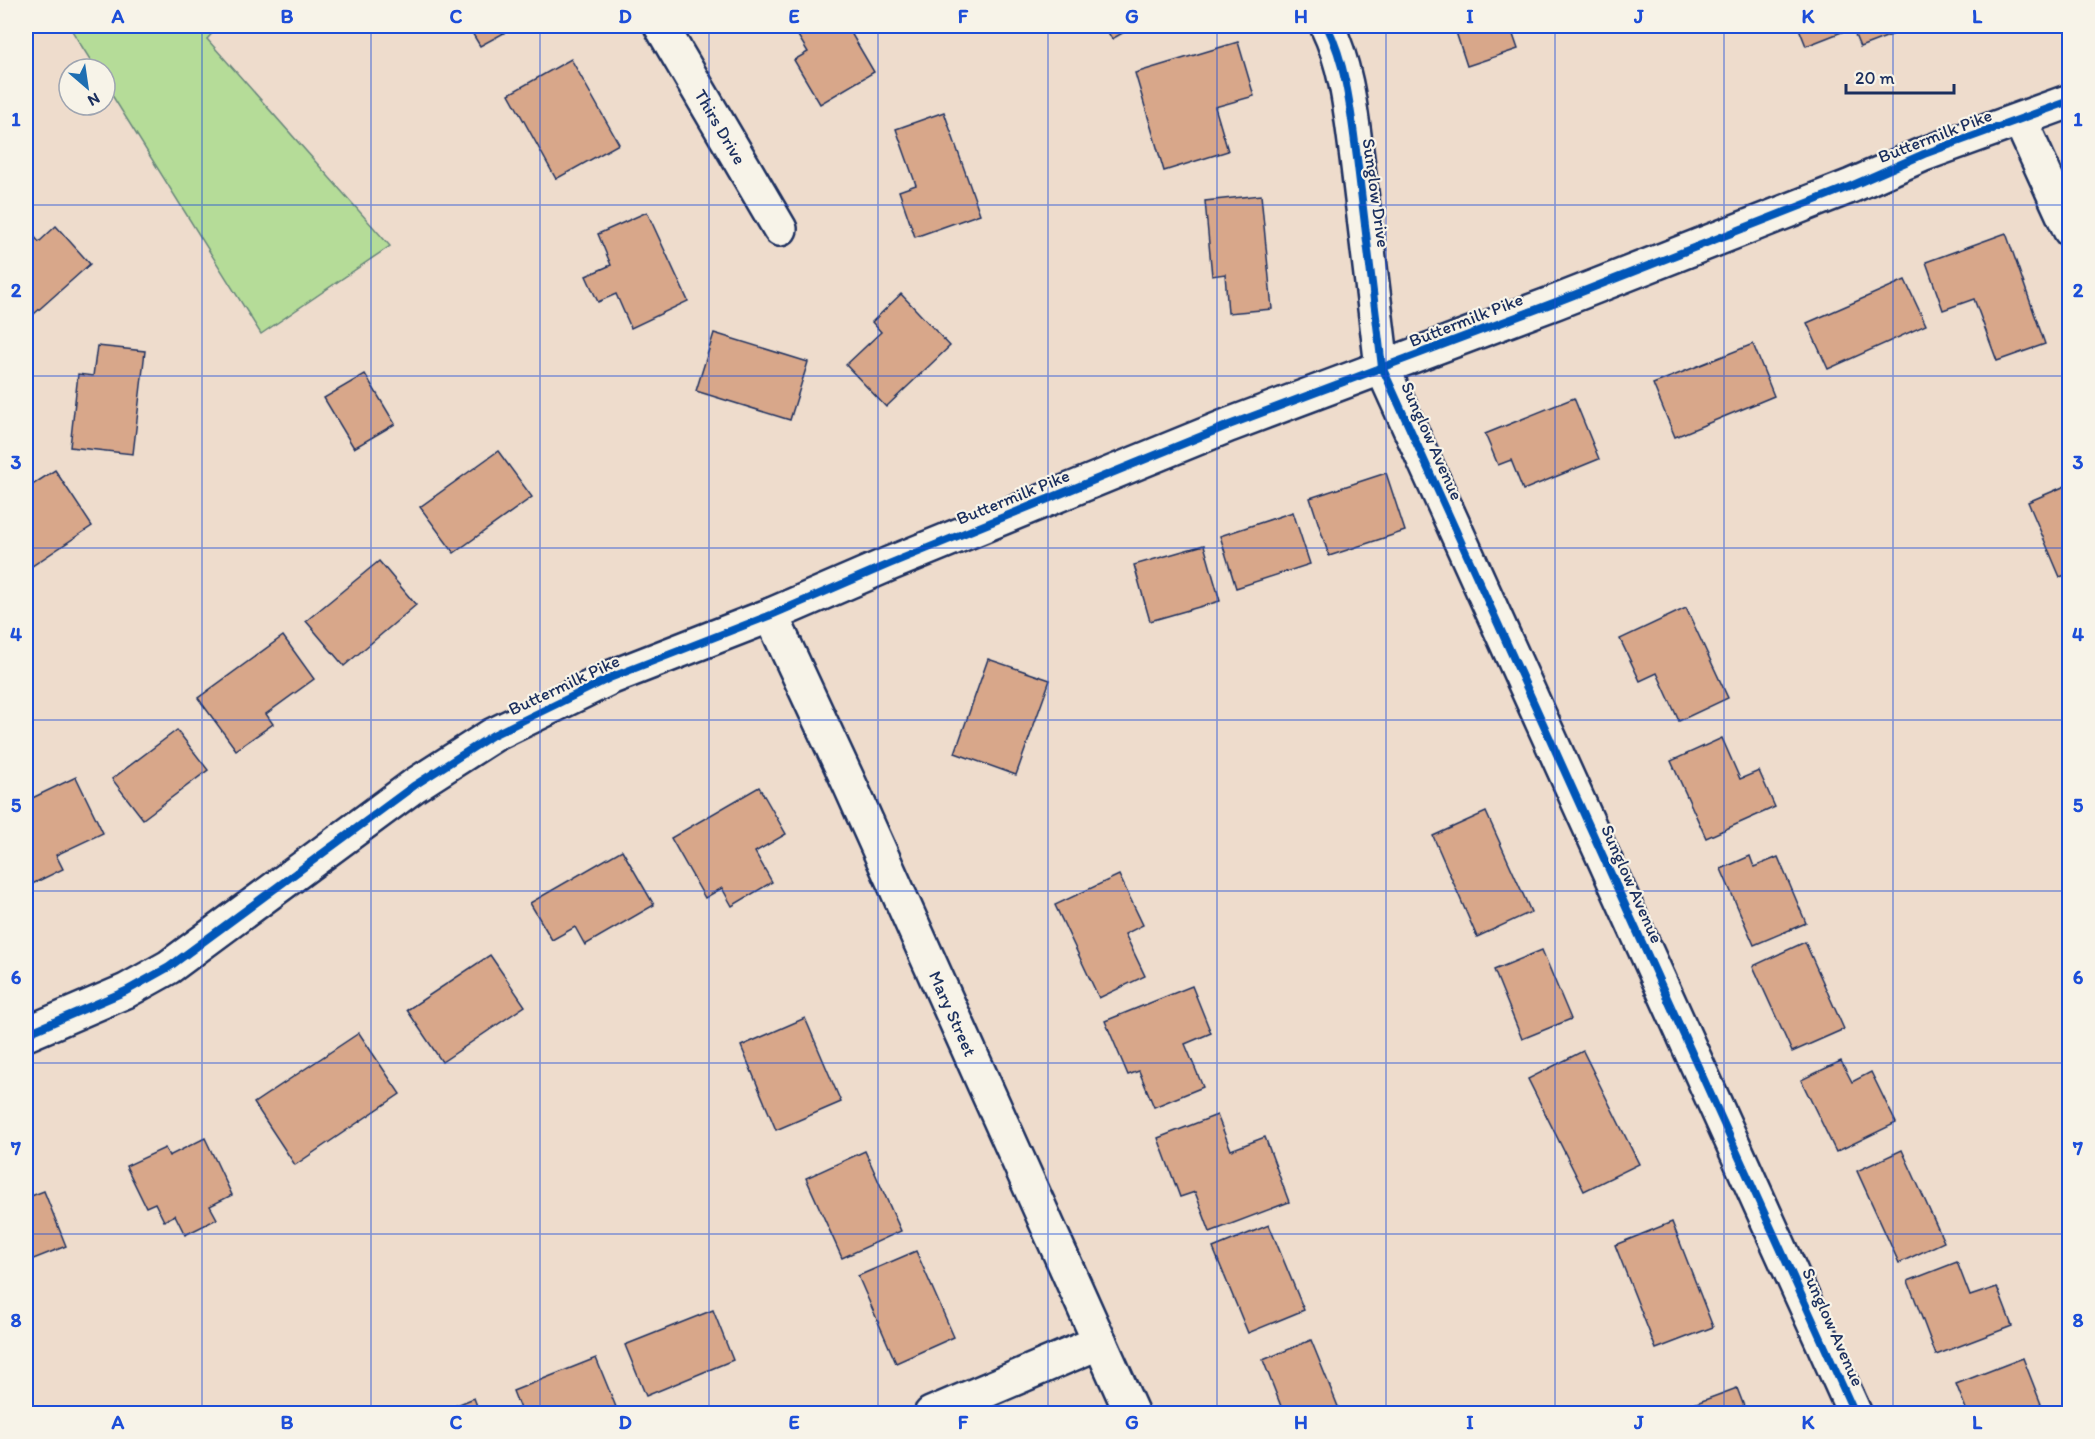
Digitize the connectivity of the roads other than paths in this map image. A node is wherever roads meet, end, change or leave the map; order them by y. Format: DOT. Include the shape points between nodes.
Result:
graph roads {
  1 [pos="661,26"];
  2 [pos="1327,26"];
  3 [pos="2070,101"];
  4 [pos="2020,120"];
  5 [pos="780,229"];
  6 [pos="2070,230"];
  7 [pos="1382,367"];
  8 [pos="771,615"];
  9 [pos="26,1034"];
  10 [pos="1100,1342"];
  11 [pos="931,1413"];
  12 [pos="1132,1413"];
  13 [pos="1855,1413"];
  1 -- 5 [label="street, Thirs Drive"];
  2 -- 7 [label="street, Sunglow Drive" via="1337,46 1347,85"];
  3 -- 4 [label="street, Buttermilk Pike"];
  4 -- 6 [label="street"];
  4 -- 7 [label="street, Buttermilk Pike"];
  7 -- 8 [label="street, Buttermilk Pike" via="1196,439"];
  7 -- 13 [label="street, Sunglow Avenue"];
  8 -- 9 [label="street, Buttermilk Pike" via="612,677 493,735 415,785 169,967 126,991"];
  8 -- 10 [label="street, Mary Street"];
  10 -- 11 [label="street"];
  10 -- 12 [label="street, Mary Street"];
}
